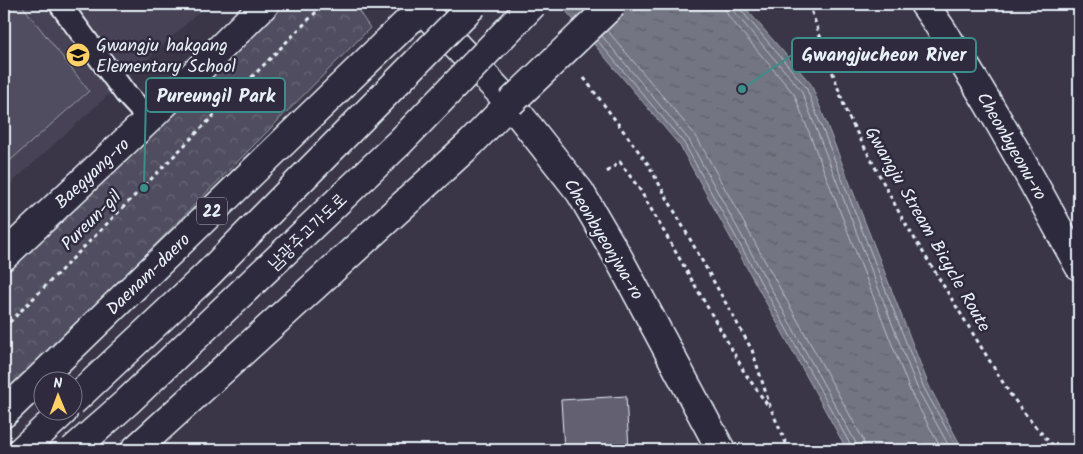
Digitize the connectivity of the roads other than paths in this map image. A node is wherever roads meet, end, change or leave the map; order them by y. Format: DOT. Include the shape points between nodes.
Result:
graph roads {
  1 [pos="60,4"];
  2 [pos="265,4"];
  3 [pos="474,4"];
  4 [pos="533,4"];
  5 [pos="613,4"];
  6 [pos="924,4"];
  7 [pos="421,5"];
  8 [pos="510,103"];
  9 [pos="149,119"];
  10 [pos="4,256"];
  11 [pos="1079,266"];
  12 [pos="82,393"];
  13 [pos="4,413"];
  14 [pos="52,422"];
  15 [pos="22,450"];
  16 [pos="73,450"];
  17 [pos="135,450"];
  18 [pos="721,450"];
  1 -- 9 [label="lane" via="125,93"];
  2 -- 9 [label="main road, Baegyang-ro"];
  3 -- 12 [label="main road, bridge" via="208,274"];
  4 -- 16 [label="main road, 남광주고가도로, bridge" via="400,142"];
  5 -- 8 [label="main road, bridge"];
  6 -- 11 [label="main road, Cheonbyeonu-ro" via="945,32 1012,143"];
  7 -- 8 [label="main road, Cheonbyeonjwa-ro"];
  7 -- 13 [label="main road, Daenam-daero / 22"];
  8 -- 17 [label="main road" via="471,143"];
  8 -- 18 [label="main road, Cheonbyeonjwa-ro" via="580,192 618,256"];
  9 -- 10 [label="main road, Baegyang-ro"];
  14 -- 15 [label="main road"];
}
